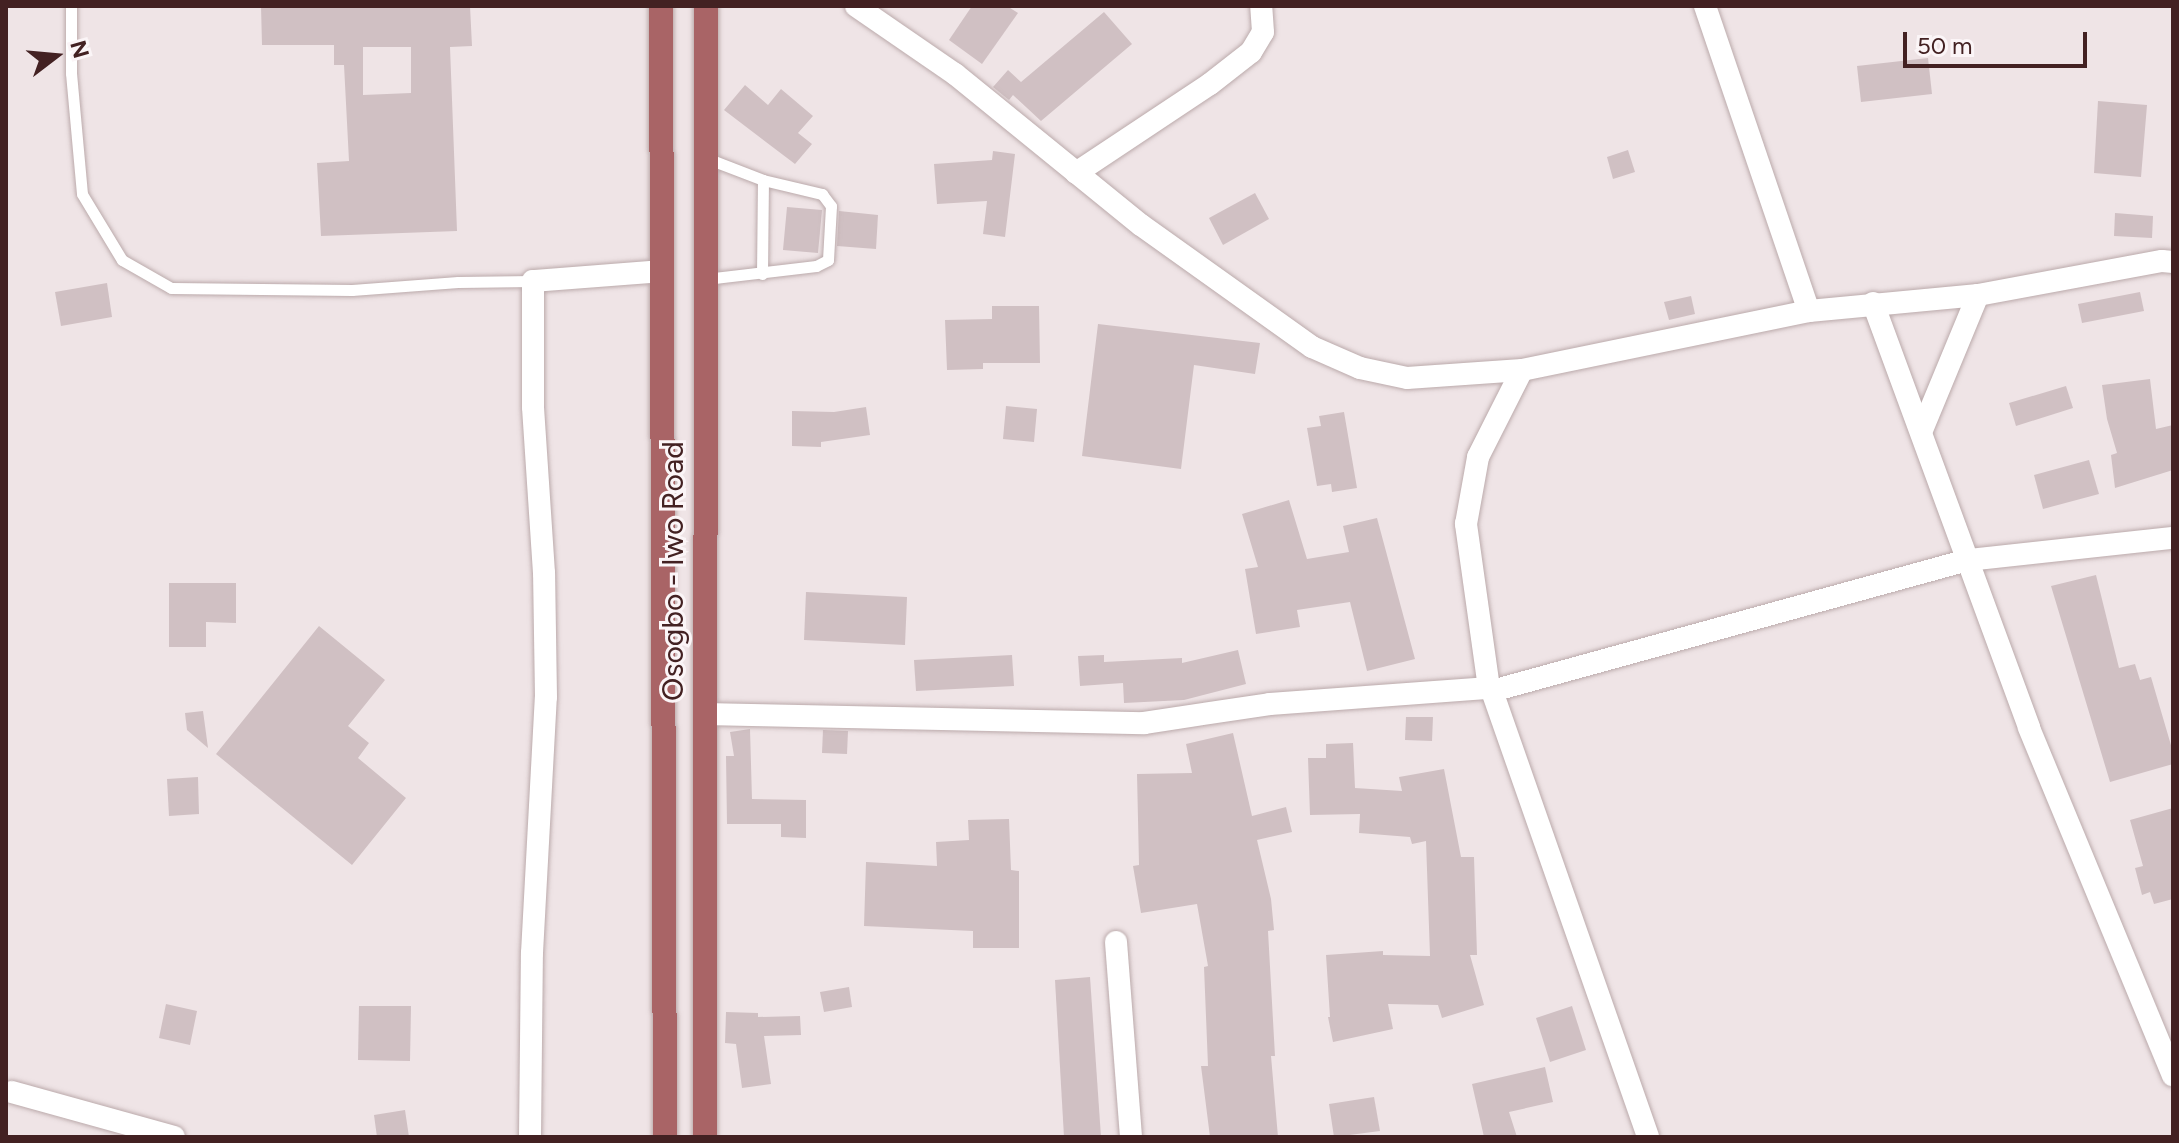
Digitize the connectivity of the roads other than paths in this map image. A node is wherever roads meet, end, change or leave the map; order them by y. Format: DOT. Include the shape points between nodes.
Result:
graph roads {
  1 [pos="71,6"];
  2 [pos="661,6"];
  3 [pos="706,6"];
  4 [pos="856,6"];
  5 [pos="1261,6"];
  6 [pos="1705,6"];
  7 [pos="706,158"];
  8 [pos="1076,173"];
  9 [pos="763,180"];
  10 [pos="2173,262"];
  11 [pos="662,271"];
  12 [pos="762,274"];
  13 [pos="706,279"];
  14 [pos="533,281"];
  15 [pos="1978,295"];
  16 [pos="1873,303"];
  17 [pos="1809,311"];
  18 [pos="1522,370"];
  19 [pos="1922,430"];
  20 [pos="2173,538"];
  21 [pos="1969,560"];
  22 [pos="1490,690"];
  23 [pos="704,714"];
  24 [pos="1116,942"];
  25 [pos="2173,1075"];
  26 [pos="12,1092"];
  27 [pos="174,1137"];
  28 [pos="530,1137"];
  29 [pos="665,1137"];
  30 [pos="705,1137"];
  31 [pos="1131,1137"];
  32 [pos="1648,1137"];
  1 -- 14 [label="lane" via="82,194 122,260 171,288 352,290"];
  2 -- 11 [label="main road, Osogbo - Iwo Road"];
  3 -- 7 [label="main road, Osogbo - Iwo Road"];
  4 -- 8 [label="street" via="955,74"];
  5 -- 8 [label="street" via="1263,32 1251,52"];
  6 -- 17 [label="street"];
  7 -- 9 [label="lane"];
  7 -- 13 [label="main road, Osogbo - Iwo Road"];
  8 -- 18 [label="street" via="1312,347 1360,368 1407,378"];
  9 -- 12 [label="lane"];
  9 -- 12 [label="lane" via="822,194 831,206 828,260"];
  10 -- 15 [label="street"];
  11 -- 14 [label="street"];
  11 -- 29 [label="main road, Osogbo - Iwo Road"];
  12 -- 13 [label="lane"];
  13 -- 23 [label="main road, Osogbo - Iwo Road"];
  14 -- 28 [label="street" via="546,697 532,953"];
  15 -- 16 [label="street"];
  15 -- 19 [label="street"];
  16 -- 17 [label="street"];
  16 -- 19 [label="street"];
  17 -- 18 [label="street"];
  18 -- 22 [label="street" via="1478,457 1466,524"];
  19 -- 21 [label="street"];
  20 -- 21 [label="street"];
  21 -- 22 [label="street"];
  21 -- 25 [label="street" via="2029,728"];
  22 -- 23 [label="street" via="1270,704 1144,723"];
  22 -- 32 [label="street"];
  23 -- 30 [label="main road, Osogbo - Iwo Road"];
  24 -- 31 [label="street"];
  26 -- 27 [label="street"];
}
